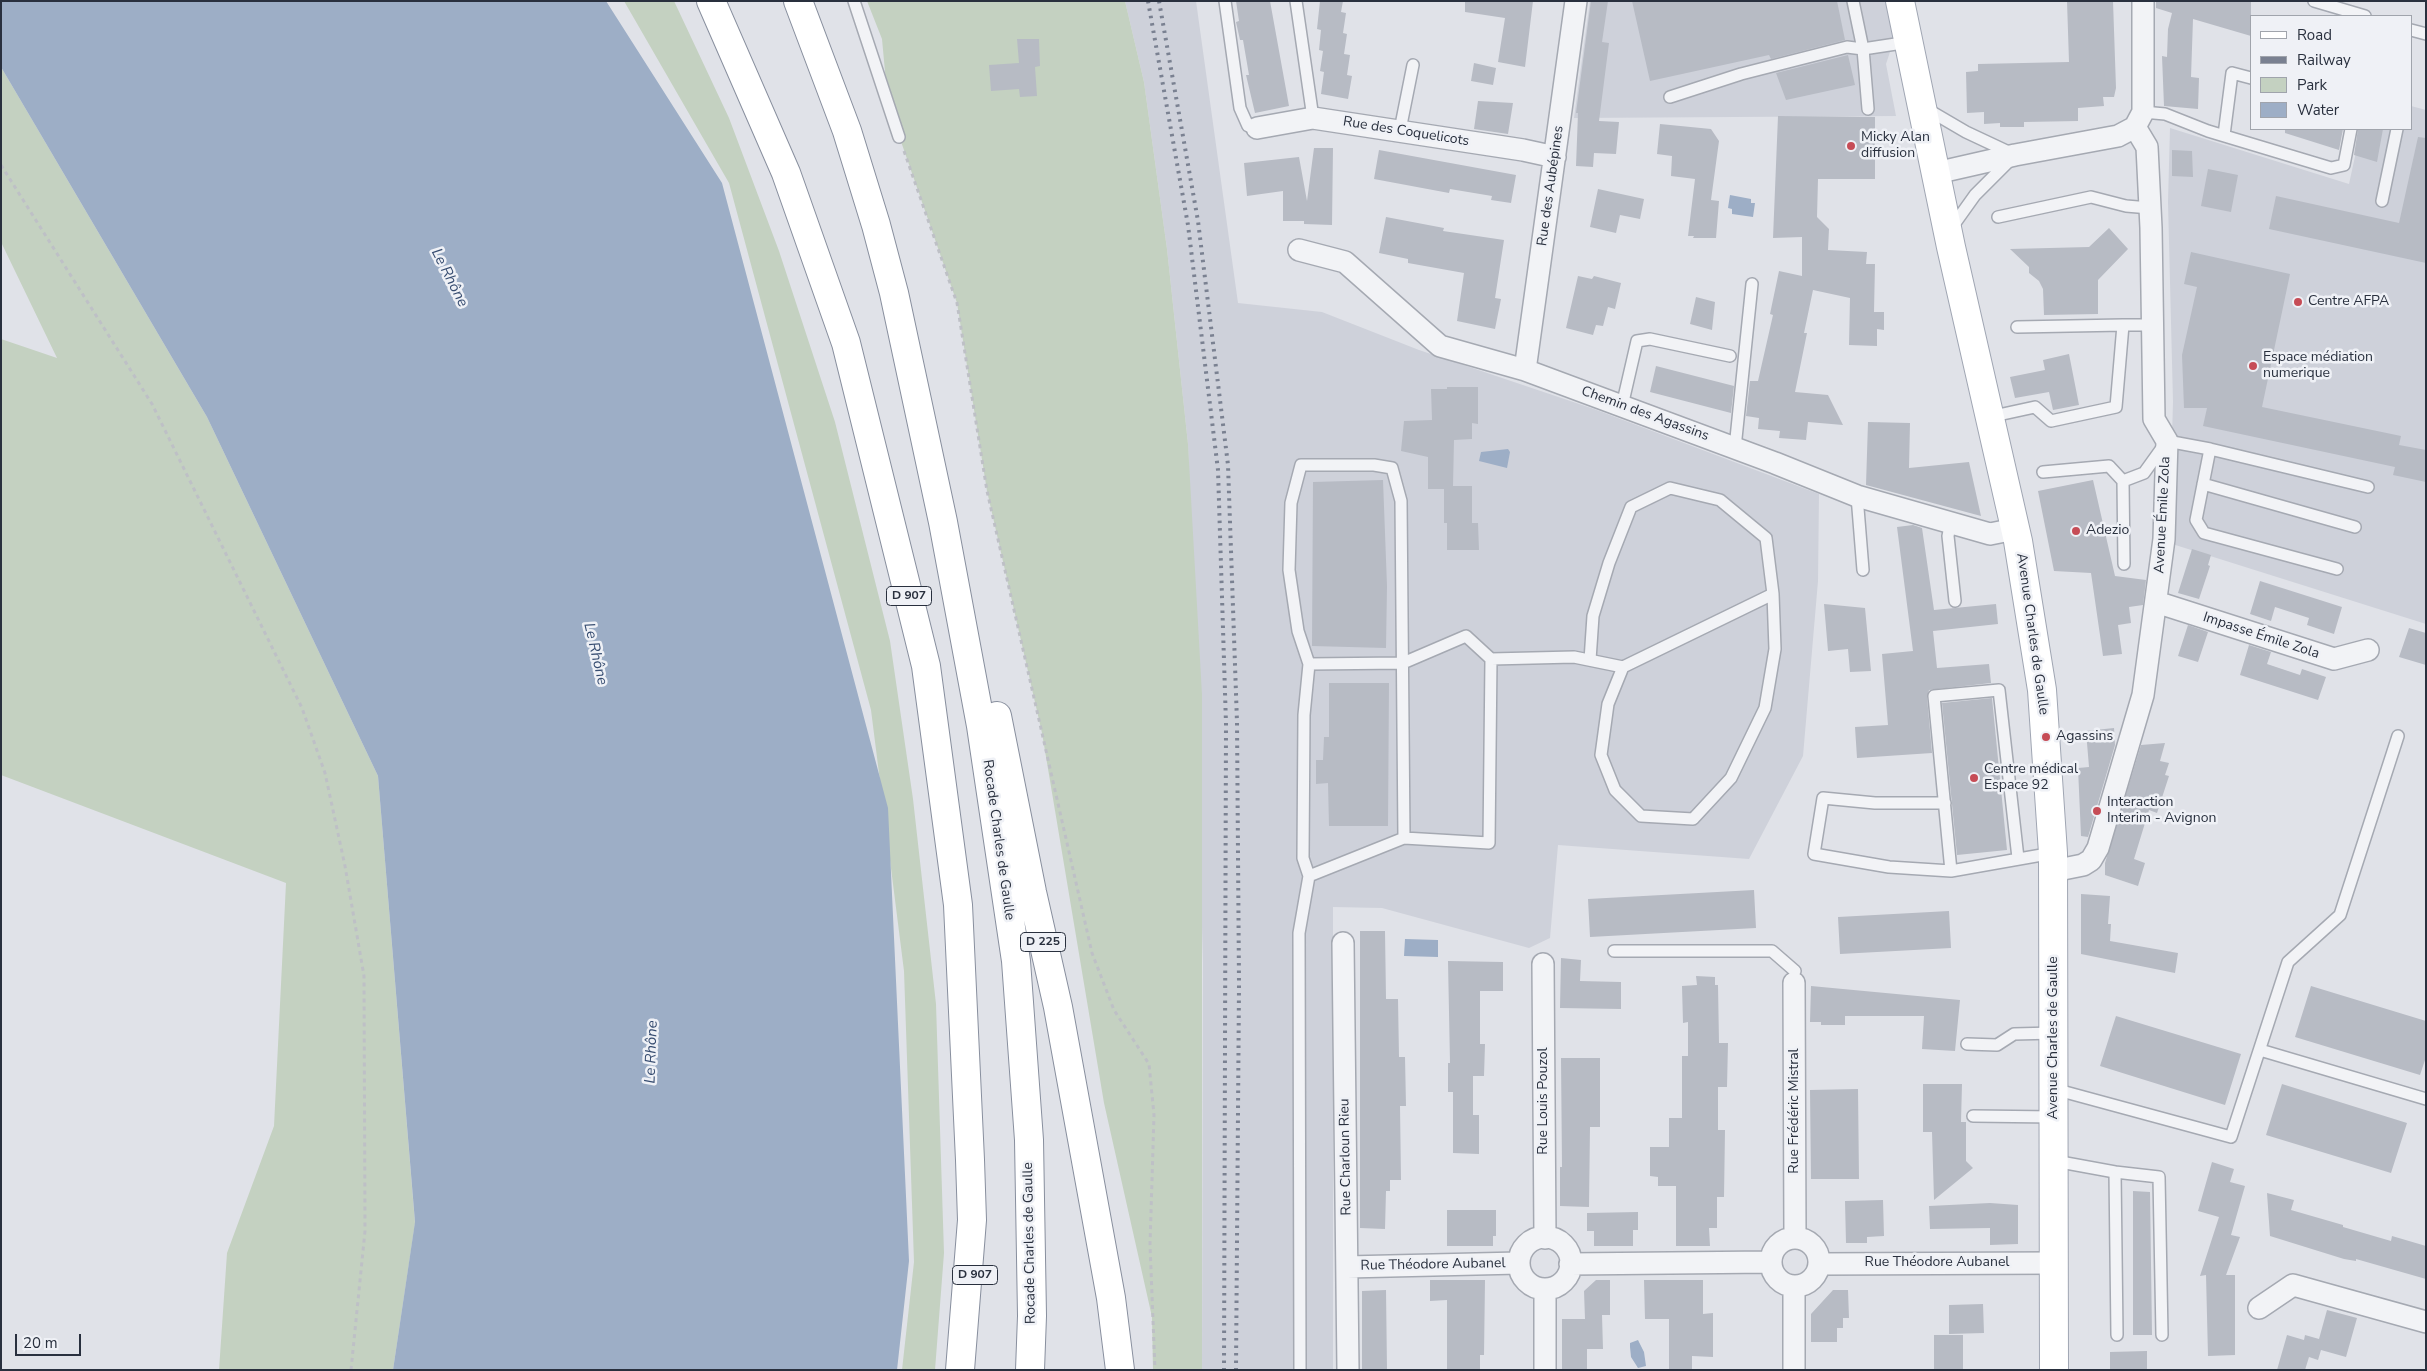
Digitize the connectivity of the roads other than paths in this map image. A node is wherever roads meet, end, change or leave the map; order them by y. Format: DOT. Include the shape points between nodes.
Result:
graph roads {
  1 [pos="711,1"];
  2 [pos="798,1"];
  3 [pos="854,1"];
  4 [pos="1225,1"];
  5 [pos="1296,1"];
  6 [pos="1576,1"];
  7 [pos="1853,1"];
  8 [pos="1900,1"];
  9 [pos="2143,1"];
  10 [pos="2314,1"];
  11 [pos="2362,15"];
  12 [pos="2412,30"];
  13 [pos="2426,34"];
  14 [pos="1909,42"];
  15 [pos="1863,49"];
  16 [pos="1413,65"];
  17 [pos="2250,78"];
  18 [pos="1670,97"];
  19 [pos="1922,105"];
  20 [pos="1868,109"];
  21 [pos="1313,118"];
  22 [pos="2139,120"];
  23 [pos="1256,128"];
  24 [pos="1400,130"];
  25 [pos="2351,130"];
  26 [pos="2397,130"];
  27 [pos="2224,135"];
  28 [pos="900,137"];
  29 [pos="2015,155"];
  30 [pos="1554,157"];
  31 [pos="1936,173"];
  32 [pos="2382,201"];
  33 [pos="2150,208"];
  34 [pos="1998,217"];
  35 [pos="1948,234"];
  36 [pos="1299,250"];
  37 [pos="1752,284"];
  38 [pos="2123,325"];
  39 [pos="2153,326"];
  40 [pos="2017,327"];
  41 [pos="1730,356"];
  42 [pos="1525,370"];
  43 [pos="1622,406"];
  44 [pos="1988,417"];
  45 [pos="2167,441"];
  46 [pos="1735,448"];
  47 [pos="2210,449"];
  48 [pos="2043,472"];
  49 [pos="2123,482"];
  50 [pos="2203,484"];
  51 [pos="2368,486"];
  52 [pos="1857,496"];
  53 [pos="1951,521"];
  54 [pos="943,522"];
  55 [pos="2354,527"];
  56 [pos="2015,529"];
  57 [pos="2124,564"];
  58 [pos="2337,569"];
  59 [pos="1863,570"];
  60 [pos="1773,594"];
  61 [pos="1955,601"];
  62 [pos="2156,602"];
  63 [pos="2368,650"];
  64 [pos="1490,660"];
  65 [pos="1590,660"];
  66 [pos="1309,664"];
  67 [pos="1403,664"];
  68 [pos="1622,666"];
  69 [pos="2398,736"];
  70 [pos="1945,803"];
  71 [pos="1404,838"];
  72 [pos="2018,858"];
  73 [pos="2053,862"];
  74 [pos="1951,870"];
  75 [pos="1309,876"];
  76 [pos="1343,944"];
  77 [pos="1614,951"];
  78 [pos="1543,964"];
  79 [pos="1794,977"];
  80 [pos="2054,1033"];
  81 [pos="1967,1044"];
  82 [pos="2260,1050"];
  83 [pos="2054,1089"];
  84 [pos="2426,1099"];
  85 [pos="1973,1116"];
  86 [pos="2054,1116"];
  87 [pos="2055,1161"];
  88 [pos="2116,1172"];
  89 [pos="972,1220"];
  90 [pos="1545,1238"];
  91 [pos="1795,1238"];
  92 [pos="1770,1262"];
  93 [pos="1519,1263"];
  94 [pos="2055,1263"];
  95 [pos="1570,1264"];
  96 [pos="1819,1264"];
  97 [pos="1347,1267"];
  98 [pos="1794,1286"];
  99 [pos="1545,1289"];
  100 [pos="2260,1308"];
  101 [pos="2426,1322"];
  102 [pos="2117,1335"];
  103 [pos="2162,1335"];
  104 [pos="960,1370"];
  105 [pos="977,1370"];
  106 [pos="1030,1370"];
  107 [pos="1120,1370"];
  108 [pos="1300,1370"];
  109 [pos="1348,1370"];
  110 [pos="1545,1370"];
  111 [pos="1794,1370"];
  112 [pos="2054,1370"];
  1 -- 89 [label="main road, D 907" via="786,173 846,343 926,666 958,905"];
  2 -- 54 [label="main road, Rocade Charles de Gaulle" via="847,131 876,224"];
  3 -- 28 [label="lane"];
  4 -- 23 [label="lane" via="1240,108 1248,126"];
  5 -- 21 [label="lane"];
  6 -- 30 [label="street, Rue des Aubépines"];
  7 -- 15 [label="lane"];
  8 -- 14 [label="main road, Avenue Charles de Gaulle"];
  9 -- 22 [label="street, Avenue Émile Zola"];
  10 -- 11 [label="lane"];
  12 -- 13 [label="lane"];
  14 -- 15 [label="lane"];
  14 -- 19 [label="main road, Avenue Charles de Gaulle"];
  15 -- 18 [label="lane" via="1847,46"];
  15 -- 20 [label="lane"];
  16 -- 24 [label="lane"];
  17 -- 27 [label="lane" via="2232,73"];
  19 -- 29 [label="lane" via="1966,132"];
  19 -- 31 [label="main road, Avenue Charles de Gaulle"];
  21 -- 23 [label="street, Rue des Coquelicots"];
  21 -- 24 [label="street, Rue des Coquelicots"];
  22 -- 27 [label="lane" via="2165,114"];
  22 -- 29 [label="street" via="2118,136"];
  22 -- 33 [label="street, Avenue Émile Zola" via="2147,147"];
  24 -- 30 [label="street, Rue des Coquelicots"];
  25 -- 27 [label="lane" via="2344,164 2331,168"];
  26 -- 32 [label="lane"];
  29 -- 31 [label="street"];
  29 -- 35 [label="lane" via="1975,195"];
  30 -- 42 [label="street, Rue des Aubépines"];
  31 -- 35 [label="main road, Avenue Charles de Gaulle"];
  33 -- 34 [label="lane" via="2091,197"];
  33 -- 39 [label="street, Avenue Émile Zola"];
  35 -- 44 [label="main road, Avenue Charles de Gaulle"];
  36 -- 42 [label="street, Chemin des Agassins" via="1345,262 1440,346"];
  37 -- 46 [label="lane"];
  38 -- 39 [label="lane"];
  38 -- 40 [label="lane"];
  38 -- 44 [label="lane" via="2116,407 2051,421 2034,408"];
  39 -- 45 [label="street, Avenue Émile Zola" via="2154,419"];
  41 -- 43 [label="lane" via="1650,339 1637,341"];
  42 -- 43 [label="street, Chemin des Agassins"];
  43 -- 46 [label="street, Chemin des Agassins"];
  44 -- 56 [label="main road, Avenue Charles de Gaulle"];
  45 -- 47 [label="lane"];
  45 -- 49 [label="lane" via="2144,473"];
  45 -- 62 [label="street, Avenue Émile Zola" via="2164,539"];
  46 -- 52 [label="street, Chemin des Agassins"];
  47 -- 50 [label="lane"];
  47 -- 51 [label="lane"];
  48 -- 49 [label="lane" via="2108,466"];
  49 -- 57 [label="lane"];
  50 -- 55 [label="lane"];
  50 -- 58 [label="lane" via="2196,520 2204,533"];
  52 -- 53 [label="street, Chemin des Agassins"];
  52 -- 59 [label="lane"];
  53 -- 56 [label="street, Chemin des Agassins" via="1990,534"];
  53 -- 61 [label="lane" via="1948,536"];
  54 -- 106 [label="main road, Rocade Charles de Gaulle" via="981,726 1016,961 1029,1140"];
  54 -- 107 [label="main road, D 225" via="964,550 1058,1007 1111,1298"];
  56 -- 73 [label="main road, Avenue Charles de Gaulle" via="2042,690"];
  60 -- 65 [label="lane" via="1766,538 1720,500 1670,488 1631,507 1593,616"];
  60 -- 68 [label="lane"];
  60 -- 68 [label="lane" via="1775,649 1765,708 1731,778 1693,819 1641,816 1615,790 1601,755 1608,704"];
  62 -- 63 [label="street, Impasse Émile Zola" via="2334,659"];
  62 -- 73 [label="street, Avenue Émile Zola" via="2143,695 2098,848 2091,860 2083,865"];
  64 -- 65 [label="lane" via="1574,657"];
  64 -- 67 [label="lane" via="1466,636"];
  64 -- 71 [label="lane" via="1489,843"];
  65 -- 68 [label="lane"];
  66 -- 67 [label="lane"];
  66 -- 67 [label="lane" via="1298,631 1289,570 1291,503 1301,465 1392,468 1401,501"];
  66 -- 75 [label="lane" via="1304,715 1303,858"];
  67 -- 71 [label="lane"];
  69 -- 82 [label="lane" via="2340,915 2288,962"];
  70 -- 72 [label="lane" via="1934,696 1998,690"];
  70 -- 74 [label="lane"];
  70 -- 74 [label="lane" via="1875,803 1823,798 1814,854 1890,867"];
  71 -- 75 [label="lane"];
  72 -- 73 [label="lane"];
  72 -- 74 [label="lane"];
  73 -- 80 [label="main road, Avenue Charles de Gaulle"];
  75 -- 108 [label="lane" via="1299,934"];
  76 -- 97 [label="street, Rue Charloun Rieu"];
  77 -- 79 [label="lane" via="1772,951"];
  78 -- 90 [label="street, Rue Louis Pouzol"];
  79 -- 91 [label="street, Rue Frédéric Mistral"];
  80 -- 81 [label="lane" via="2014,1034 1997,1044"];
  80 -- 83 [label="main road, Avenue Charles de Gaulle"];
  82 -- 83 [label="lane" via="2231,1137"];
  82 -- 84 [label="lane"];
  83 -- 86 [label="main road, Avenue Charles de Gaulle"];
  85 -- 86 [label="lane"];
  86 -- 87 [label="main road, Avenue Charles de Gaulle"];
  87 -- 88 [label="lane"];
  87 -- 94 [label="main road, Avenue Charles de Gaulle"];
  88 -- 102 [label="lane"];
  88 -- 103 [label="lane" via="2159,1177"];
  89 -- 104 [label="main road"];
  89 -- 105 [label="main road, D 907"];
  90 -- 93 [label="street" via="1527,1245"];
  90 -- 95 [label="street" via="1560,1243 1569,1256"];
  91 -- 92 [label="street" via="1776,1246"];
  91 -- 96 [label="street" via="1813,1246 1818,1252"];
  92 -- 95 [label="street"];
  92 -- 98 [label="street" via="1776,1278"];
  93 -- 97 [label="street, Rue Théodore Aubanel"];
  93 -- 99 [label="street" via="1526,1282"];
  94 -- 96 [label="street, Rue Théodore Aubanel"];
  94 -- 112 [label="main road, Avenue Charles de Gaulle"];
  95 -- 99 [label="street" via="1569,1272 1560,1284"];
  96 -- 98 [label="street" via="1811,1281"];
  97 -- 109 [label="street, Rue Charloun Rieu"];
  98 -- 111 [label="street"];
  99 -- 110 [label="street"];
  100 -- 101 [label="street" via="2293,1285"];
}
